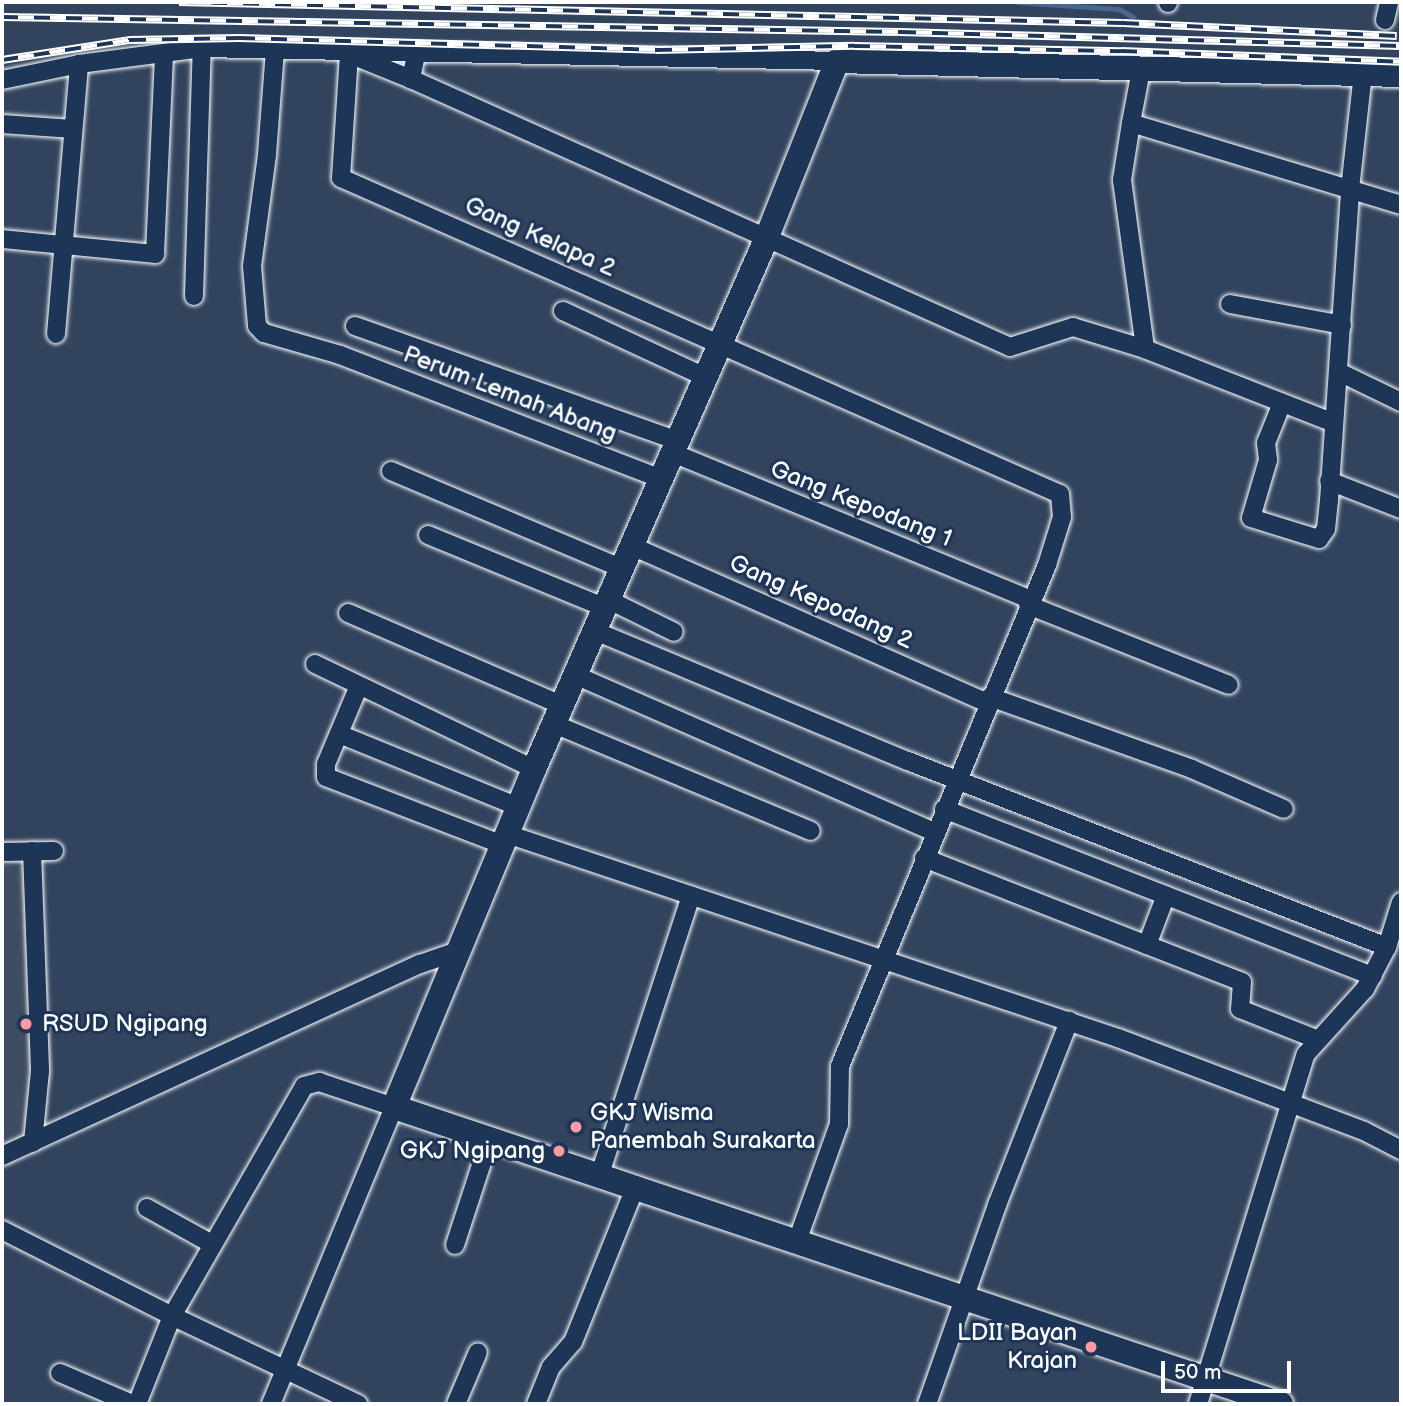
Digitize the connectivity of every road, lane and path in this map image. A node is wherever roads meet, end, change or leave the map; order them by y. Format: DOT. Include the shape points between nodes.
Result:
graph roads {
  1 [pos="202,48"];
  2 [pos="275,50"];
  3 [pos="164,53"];
  4 [pos="349,54"];
  5 [pos="416,55"];
  6 [pos="837,61"];
  7 [pos="79,64"];
  8 [pos="1141,70"];
  9 [pos="1363,74"];
  10 [pos="1401,75"];
  11 [pos="411,79"];
  12 [pos="2,80"];
  13 [pos="1131,123"];
  14 [pos="2,124"];
  15 [pos="73,129"];
  16 [pos="1349,189"];
  17 [pos="1401,205"];
  18 [pos="767,237"];
  19 [pos="2,239"];
  20 [pos="64,247"];
  21 [pos="194,296"];
  22 [pos="1230,304"];
  23 [pos="563,311"];
  24 [pos="1342,325"];
  25 [pos="355,326"];
  26 [pos="56,334"];
  27 [pos="718,344"];
  28 [pos="1144,349"];
  29 [pos="1339,372"];
  30 [pos="705,377"];
  31 [pos="1401,402"];
  32 [pos="1282,403"];
  33 [pos="1331,422"];
  34 [pos="675,447"];
  35 [pos="391,471"];
  36 [pos="662,479"];
  37 [pos="1329,481"];
  38 [pos="1401,509"];
  39 [pos="428,535"];
  40 [pos="628,558"];
  41 [pos="1030,602"];
  42 [pos="607,604"];
  43 [pos="348,613"];
  44 [pos="595,631"];
  45 [pos="674,632"];
  46 [pos="315,664"];
  47 [pos="575,675"];
  48 [pos="1229,685"];
  49 [pos="358,688"];
  50 [pos="989,700"];
  51 [pos="558,714"];
  52 [pos="340,734"];
  53 [pos="534,769"];
  54 [pos="957,779"];
  55 [pos="519,807"];
  56 [pos="944,809"];
  57 [pos="1284,809"];
  58 [pos="811,831"];
  59 [pos="934,832"];
  60 [pos="505,840"];
  61 [pos="32,851"];
  62 [pos="54,851"];
  63 [pos="2,852"];
  64 [pos="924,858"];
  65 [pos="691,895"];
  66 [pos="1166,895"];
  67 [pos="1401,902"];
  68 [pos="1147,945"];
  69 [pos="1387,947"];
  70 [pos="458,951"];
  71 [pos="882,960"];
  72 [pos="1373,976"];
  73 [pos="1069,1021"];
  74 [pos="1316,1039"];
  75 [pos="1289,1106"];
  76 [pos="394,1107"];
  77 [pos="490,1138"];
  78 [pos="33,1143"];
  79 [pos="1401,1150"];
  80 [pos="2,1156"];
  81 [pos="600,1174"];
  82 [pos="636,1185"];
  83 [pos="147,1208"];
  84 [pos="2,1230"];
  85 [pos="797,1241"];
  86 [pos="212,1244"];
  87 [pos="455,1245"];
  88 [pos="964,1297"];
  89 [pos="172,1316"];
  90 [pos="478,1352"];
  91 [pos="287,1368"];
  92 [pos="60,1373"];
  93 [pos="1207,1378"];
  94 [pos="135,1404"];
  95 [pos="271,1404"];
  96 [pos="358,1404"];
  97 [pos="456,1404"];
  98 [pos="536,1404"];
  99 [pos="927,1404"];
  100 [pos="1198,1404"];
  101 [pos="1282,1404"];
  1 -- 2 [label="street"];
  1 -- 3 [label="street"];
  1 -- 21 [label="street"];
  2 -- 4 [label="street"];
  2 -- 36 [label="street, Perum Lemah Abang" via="252,266 254,316 264,332 340,355"];
  3 -- 7 [label="street"];
  3 -- 20 [label="street" via="155,254"];
  4 -- 5 [label="street"];
  4 -- 11 [label="street"];
  4 -- 27 [label="street, Gang Kelapa 2" via="341,178"];
  5 -- 6 [label="street"];
  5 -- 11 [label="street"];
  6 -- 8 [label="street"];
  6 -- 18 [label="street"];
  7 -- 12 [label="street"];
  7 -- 15 [label="street"];
  8 -- 9 [label="street"];
  8 -- 13 [label="street"];
  9 -- 10 [label="street"];
  9 -- 16 [label="street"];
  11 -- 18 [label="street"];
  13 -- 16 [label="street"];
  13 -- 28 [label="street" via="1122,180"];
  14 -- 15 [label="street"];
  15 -- 20 [label="street"];
  16 -- 17 [label="street"];
  16 -- 24 [label="street"];
  18 -- 27 [label="street"];
  18 -- 28 [label="street" via="1010,347 1073,327"];
  19 -- 20 [label="street"];
  20 -- 26 [label="street"];
  22 -- 24 [label="street"];
  23 -- 30 [label="street"];
  24 -- 29 [label="street"];
  25 -- 34 [label="street, Gang Kepodang 1"];
  27 -- 30 [label="street"];
  27 -- 41 [label="street, Gang Kelapa 2" via="1060,494 1062,517"];
  28 -- 32 [label="street"];
  29 -- 31 [label="street"];
  29 -- 33 [label="street"];
  30 -- 34 [label="street"];
  32 -- 33 [label="street"];
  32 -- 37 [label="street" via="1266,443 1268,460 1251,518 1322,538"];
  33 -- 37 [label="street"];
  34 -- 36 [label="street"];
  34 -- 41 [label="street, Gang Kepodang 1"];
  35 -- 40 [label="street, Gang Kepodang 2"];
  36 -- 40 [label="street"];
  37 -- 38 [label="street"];
  39 -- 42 [label="street"];
  40 -- 42 [label="street"];
  40 -- 50 [label="street, Gang Kepodang 2"];
  41 -- 48 [label="street, Gang Kepodang 1"];
  41 -- 50 [label="street"];
  42 -- 44 [label="street"];
  42 -- 45 [label="street"];
  43 -- 51 [label="street"];
  44 -- 47 [label="street"];
  44 -- 54 [label="street"];
  46 -- 49 [label="street"];
  47 -- 51 [label="street"];
  47 -- 59 [label="street"];
  49 -- 52 [label="street"];
  49 -- 53 [label="street"];
  50 -- 54 [label="street"];
  50 -- 57 [label="street, Gang Kepodang 2" via="1192,769"];
  51 -- 53 [label="street"];
  51 -- 58 [label="street"];
  52 -- 55 [label="street"];
  52 -- 60 [label="street" via="324,769 330,780"];
  53 -- 55 [label="street"];
  54 -- 56 [label="street"];
  54 -- 69 [label="street"];
  55 -- 60 [label="street"];
  56 -- 59 [label="street"];
  56 -- 66 [label="street"];
  59 -- 64 [label="street"];
  60 -- 65 [label="street"];
  60 -- 70 [label="street"];
  61 -- 62 [label="street"];
  61 -- 63 [label="street"];
  61 -- 78 [label="street" via="40,1071"];
  64 -- 68 [label="street"];
  64 -- 71 [label="street"];
  65 -- 71 [label="street"];
  65 -- 81 [label="street"];
  66 -- 68 [label="street"];
  66 -- 72 [label="street"];
  67 -- 69 [label="street"];
  68 -- 74 [label="street" via="1242,982 1240,1009"];
  69 -- 72 [label="street"];
  70 -- 76 [label="street"];
  70 -- 78 [label="street" via="420,964"];
  71 -- 73 [label="street"];
  71 -- 85 [label="street" via="839,1066 839,1124"];
  72 -- 74 [label="street" via="1354,1003"];
  73 -- 75 [label="street" via="1212,1072"];
  73 -- 88 [label="street"];
  74 -- 75 [label="street" via="1306,1054"];
  75 -- 79 [label="street" via="1364,1131"];
  75 -- 93 [label="street"];
  76 -- 77 [label="street"];
  76 -- 86 [label="street" via="319,1082 304,1086"];
  76 -- 91 [label="street"];
  77 -- 81 [label="street"];
  77 -- 87 [label="street"];
  78 -- 80 [label="street"];
  81 -- 82 [label="street"];
  82 -- 85 [label="street"];
  82 -- 98 [label="street" via="573,1342 551,1367"];
  83 -- 86 [label="street"];
  84 -- 89 [label="street"];
  85 -- 88 [label="street"];
  86 -- 89 [label="street"];
  88 -- 93 [label="street"];
  88 -- 99 [label="street"];
  89 -- 91 [label="street"];
  89 -- 94 [label="street"];
  90 -- 97 [label="street"];
  91 -- 95 [label="street"];
  91 -- 96 [label="street"];
  92 -- 94 [label="street"];
  93 -- 100 [label="street"];
  93 -- 101 [label="street"];
}
